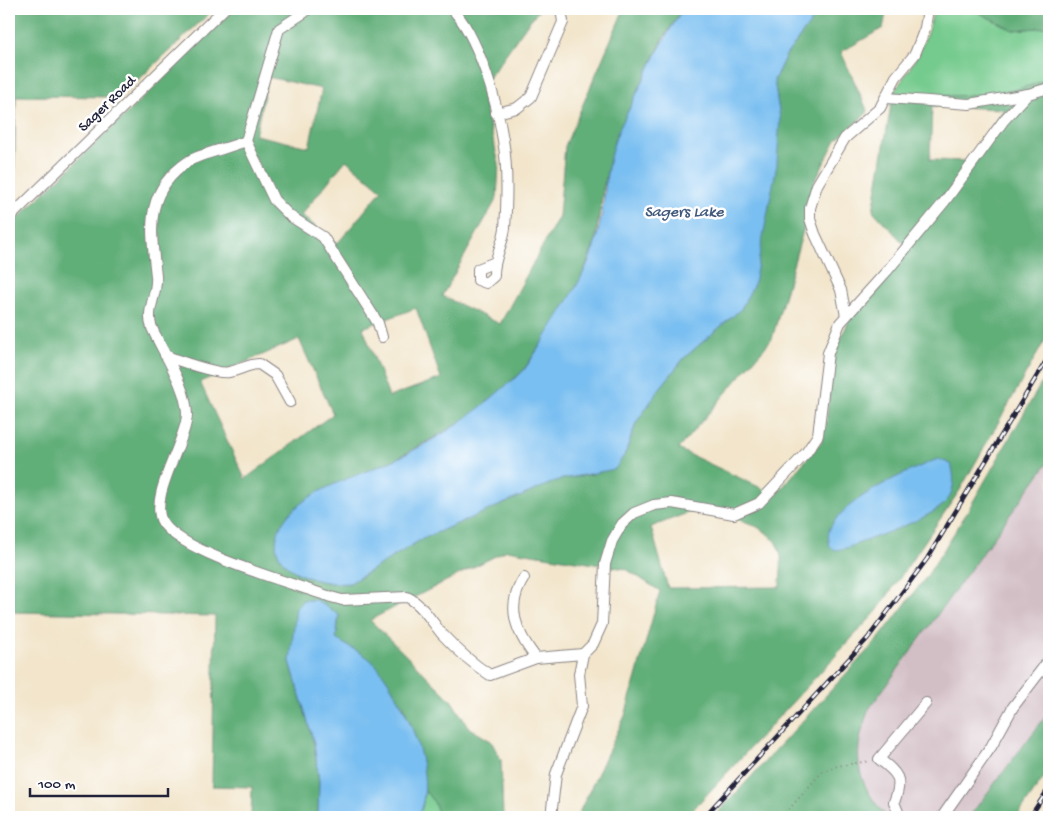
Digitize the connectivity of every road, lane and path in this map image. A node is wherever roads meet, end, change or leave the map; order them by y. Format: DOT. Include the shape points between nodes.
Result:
graph roads {
  1 [pos="224,9"];
  2 [pos="452,9"];
  3 [pos="561,9"];
  4 [pos="928,9"];
  5 [pos="307,10"];
  6 [pos="1049,88"];
  7 [pos="1028,94"];
  8 [pos="887,98"];
  9 [pos="496,113"];
  10 [pos="246,141"];
  11 [pos="9,218"];
  12 [pos="493,262"];
  13 [pos="846,316"];
  14 [pos="382,337"];
  15 [pos="165,355"];
  16 [pos="290,402"];
  17 [pos="524,578"];
  18 [pos="583,654"];
  19 [pos="536,658"];
  20 [pos="1049,660"];
  21 [pos="926,703"];
  22 [pos="879,759"];
  23 [pos="551,817"];
  24 [pos="782,817"];
  25 [pos="900,817"];
  26 [pos="942,817"];
  1 -- 11 [label="street, Sager Road"];
  2 -- 9 [label="street" via="470,32"];
  3 -- 9 [label="street" via="563,22 532,97 517,108"];
  4 -- 8 [label="street" via="915,54 896,77"];
  5 -- 10 [label="street" via="279,29"];
  6 -- 7 [label="street"];
  7 -- 8 [label="street" via="969,104"];
  7 -- 13 [label="street" via="1004,120 899,257"];
  8 -- 13 [label="street" via="845,138 817,185 810,208 815,234 841,290"];
  9 -- 12 [label="street" via="503,139 506,181 505,230"];
  10 -- 14 [label="street" via="274,200 290,216 324,237 378,323"];
  10 -- 15 [label="street" via="190,160 158,194 152,214 156,277 149,317"];
  13 -- 18 [label="street" via="828,353 818,435 806,452 759,503 746,510 734,514 672,503 654,505 628,518 612,541 605,564 602,624 593,644"];
  15 -- 16 [label="street" via="218,373 260,364 275,375"];
  15 -- 19 [label="street" via="187,413 186,431 170,463 158,511 169,531 233,564 342,600 407,597 414,600 444,635 478,668 490,675"];
  17 -- 19 [label="street" via="516,590 514,602 517,629"];
  18 -- 19 [label="street"];
  18 -- 23 [label="street" via="580,674 582,706 556,774"];
  20 -- 26 [label="street" via="1013,707 991,747"];
  21 -- 22 [label="street"];
  22 -- 24 [label="path" via="837,766 822,772"];
  22 -- 25 [label="street" via="899,780 894,802"];
}
